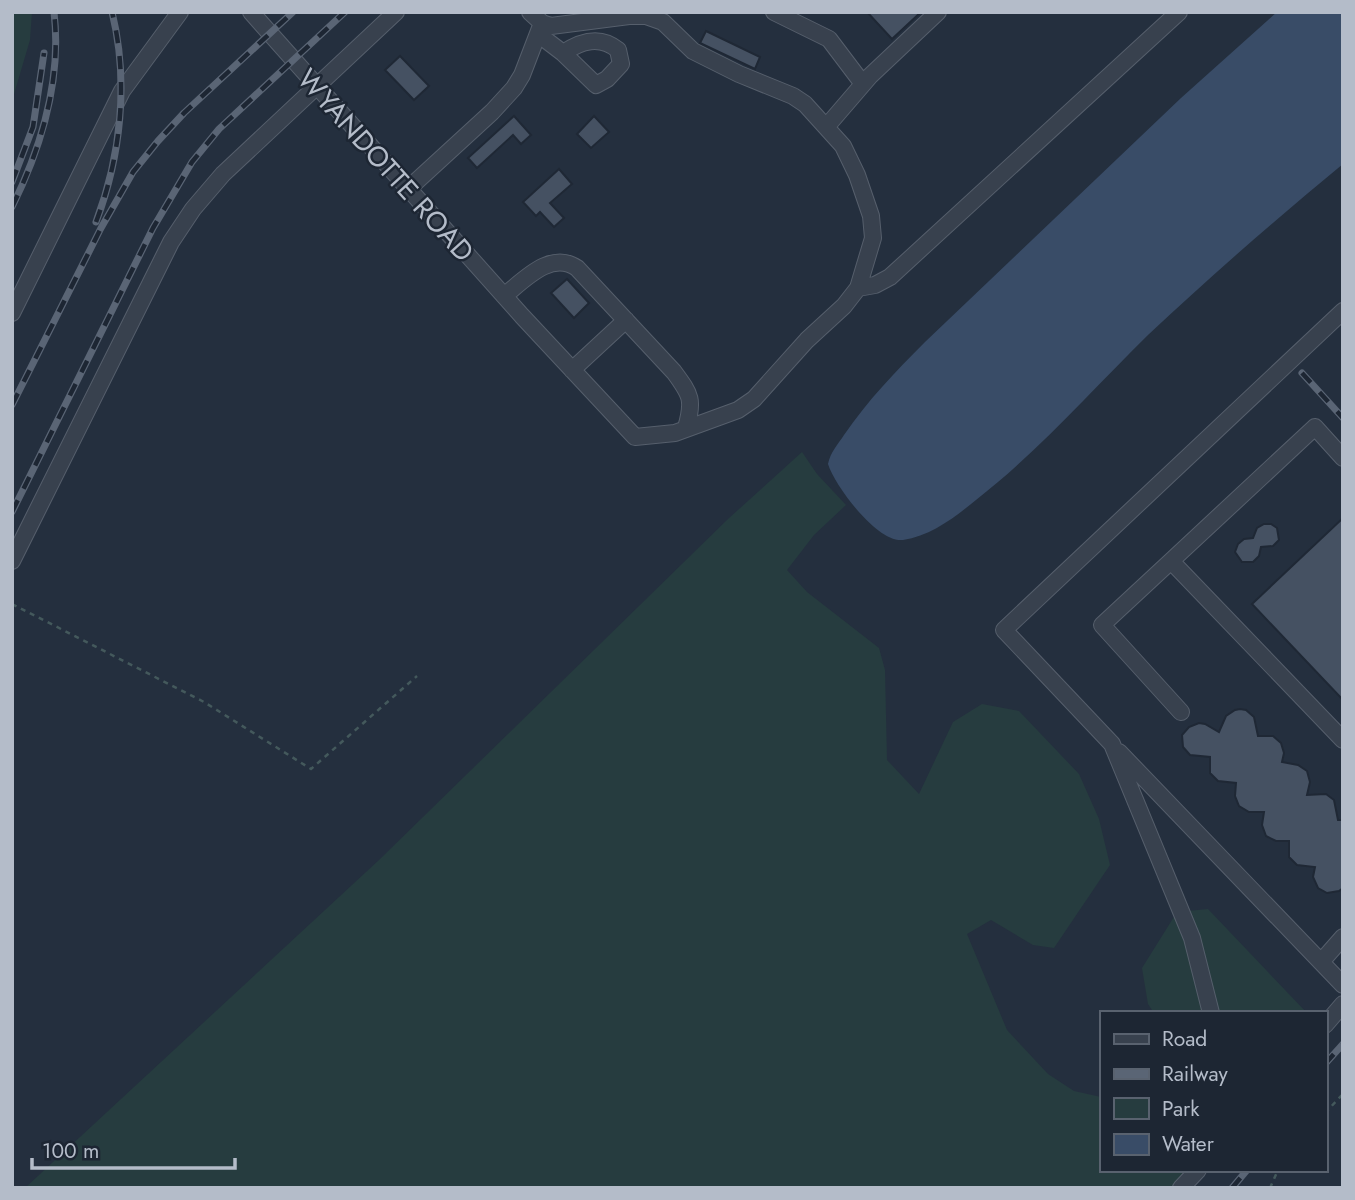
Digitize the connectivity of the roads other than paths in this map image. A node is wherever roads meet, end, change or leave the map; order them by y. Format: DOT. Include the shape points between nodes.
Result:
graph roads {
  1 [pos="180,12"];
  2 [pos="251,12"];
  3 [pos="396,12"];
  4 [pos="774,12"];
  5 [pos="938,12"];
  6 [pos="1179,12"];
  7 [pos="537,23"];
  8 [pos="563,53"];
  9 [pos="863,84"];
  10 [pos="316,87"];
  11 [pos="827,126"];
  12 [pos="408,189"];
  13 [pos="858,288"];
  14 [pos="504,296"];
  15 [pos="1343,311"];
  16 [pos="12,313"];
  17 [pos="626,320"];
  18 [pos="572,370"];
  19 [pos="686,428"];
  20 [pos="1343,458"];
  21 [pos="12,561"];
  22 [pos="1171,561"];
  23 [pos="1181,712"];
  24 [pos="1343,740"];
  25 [pos="1112,744"];
  26 [pos="1343,937"];
  27 [pos="1321,962"];
  28 [pos="1343,985"];
  29 [pos="1343,1004"];
  30 [pos="1210,1011"];
  31 [pos="1327,1023"];
  32 [pos="1196,1172"];
  33 [pos="1181,1188"];
  1 -- 16 [label="street" via="122,91"];
  2 -- 10 [label="street, WYANDOTTE ROAD"];
  3 -- 10 [label="street"];
  4 -- 9 [label="street" via="829,39"];
  5 -- 9 [label="street"];
  6 -- 13 [label="street" via="890,277"];
  7 -- 8 [label="street"];
  7 -- 11 [label="street" via="574,25 629,16 663,22 693,51 793,96"];
  7 -- 12 [label="street" via="514,88"];
  9 -- 11 [label="street"];
  10 -- 12 [label="street, WYANDOTTE ROAD"];
  10 -- 21 [label="street" via="223,174 171,242"];
  11 -- 13 [label="street" via="843,146 871,216 873,237"];
  12 -- 14 [label="street, WYANDOTTE ROAD"];
  13 -- 19 [label="street" via="754,398 726,415"];
  14 -- 17 [label="street" via="537,270 561,261 578,268"];
  14 -- 18 [label="street, WYANDOTTE ROAD"];
  15 -- 25 [label="street" via="1004,630"];
  17 -- 18 [label="street"];
  17 -- 19 [label="street" via="685,387 692,407"];
  18 -- 19 [label="street, WYANDOTTE ROAD" via="635,437"];
  20 -- 22 [label="street" via="1315,427"];
  22 -- 23 [label="street" via="1102,625"];
  22 -- 24 [label="street"];
  25 -- 27 [label="street"];
  25 -- 30 [label="street" via="1192,938"];
  26 -- 27 [label="street"];
  27 -- 28 [label="street"];
  29 -- 31 [label="street"];
  32 -- 33 [label="street"];
}
